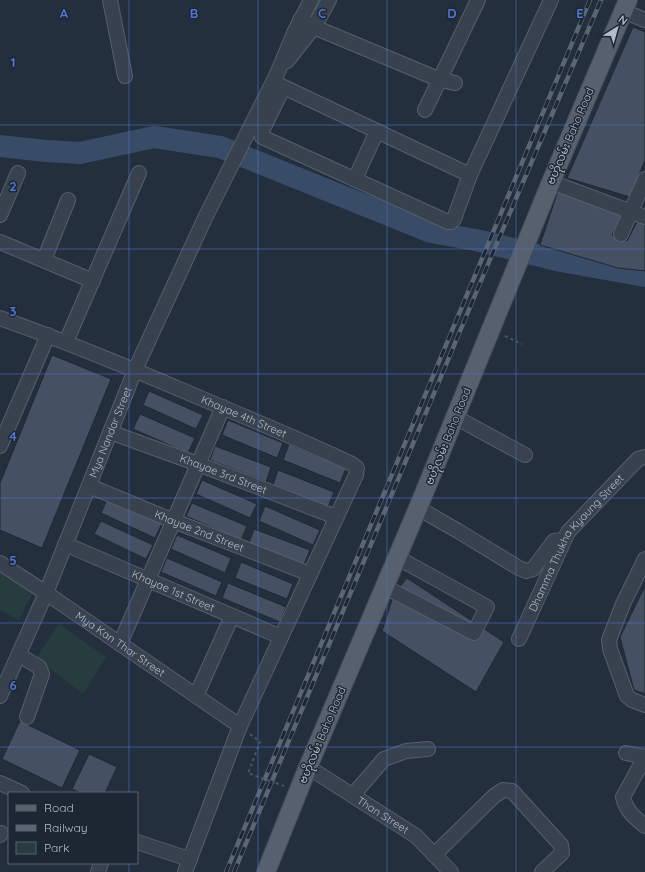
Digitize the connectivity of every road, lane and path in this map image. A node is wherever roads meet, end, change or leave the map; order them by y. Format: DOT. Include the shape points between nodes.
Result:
graph roads {
  1 [pos="110,0"];
  2 [pos="311,0"];
  3 [pos="329,0"];
  4 [pos="478,0"];
  5 [pos="551,0"];
  6 [pos="625,6"];
  7 [pos="300,20"];
  8 [pos="645,20"];
  9 [pos="314,27"];
  10 [pos="125,76"];
  11 [pos="438,79"];
  12 [pos="277,81"];
  13 [pos="455,83"];
  14 [pos="424,110"];
  15 [pos="377,131"];
  16 [pos="18,173"];
  17 [pos="139,173"];
  18 [pos="470,175"];
  19 [pos="354,179"];
  20 [pos="645,179"];
  21 [pos="551,182"];
  22 [pos="68,200"];
  23 [pos="631,212"];
  24 [pos="0,215"];
  25 [pos="645,218"];
  26 [pos="621,234"];
  27 [pos="0,242"];
  28 [pos="44,260"];
  29 [pos="93,281"];
  30 [pos="0,318"];
  31 [pos="492,329"];
  32 [pos="48,335"];
  33 [pos="66,342"];
  34 [pos="522,344"];
  35 [pos="135,370"];
  36 [pos="223,407"];
  37 [pos="455,417"];
  38 [pos="110,432"];
  39 [pos="0,446"];
  40 [pos="525,455"];
  41 [pos="645,457"];
  42 [pos="198,464"];
  43 [pos="89,486"];
  44 [pos="418,508"];
  45 [pos="336,517"];
  46 [pos="174,521"];
  47 [pos="563,540"];
  48 [pos="66,544"];
  49 [pos="398,558"];
  50 [pos="645,559"];
  51 [pos="0,563"];
  52 [pos="310,574"];
  53 [pos="148,579"];
  54 [pos="385,587"];
  55 [pos="46,593"];
  56 [pos="232,616"];
  57 [pos="281,637"];
  58 [pos="519,639"];
  59 [pos="120,644"];
  60 [pos="19,655"];
  61 [pos="0,696"];
  62 [pos="196,696"];
  63 [pos="645,705"];
  64 [pos="27,717"];
  65 [pos="240,726"];
  66 [pos="428,749"];
  67 [pos="626,753"];
  68 [pos="645,757"];
  69 [pos="308,767"];
  70 [pos="0,783"];
  71 [pos="286,787"];
  72 [pos="20,792"];
  73 [pos="353,795"];
  74 [pos="645,826"];
  75 [pos="138,842"];
  76 [pos="434,855"];
  77 [pos="187,865"];
  78 [pos="266,872"];
  79 [pos="451,872"];
  80 [pos="542,872"];
  1 -- 10 [label="street"];
  2 -- 7 [label="street"];
  3 -- 9 [label="street"];
  4 -- 11 [label="street"];
  5 -- 18 [label="street"];
  6 -- 8 [label="street"];
  6 -- 21 [label="main road, ဗဟိုလမ်း Baho Road"];
  7 -- 9 [label="street"];
  7 -- 12 [label="street"];
  9 -- 11 [label="street"];
  9 -- 12 [label="street"];
  11 -- 13 [label="street"];
  11 -- 14 [label="street"];
  12 -- 15 [label="street"];
  12 -- 19 [label="street" via="261,133 262,137"];
  12 -- 35 [label="street, Mya Nandar Street" via="244,138"];
  15 -- 18 [label="street"];
  15 -- 19 [label="street"];
  16 -- 24 [label="street"];
  17 -- 29 [label="street"];
  18 -- 19 [label="street" via="451,222"];
  20 -- 23 [label="street"];
  21 -- 23 [label="street"];
  21 -- 31 [label="main road, ဗဟိုလမ်း Baho Road"];
  22 -- 28 [label="street"];
  23 -- 25 [label="street"];
  23 -- 26 [label="street"];
  27 -- 28 [label="street"];
  28 -- 29 [label="street"];
  29 -- 33 [label="street"];
  30 -- 32 [label="street, Khayae 4th Street"];
  31 -- 34 [label="path"];
  31 -- 37 [label="main road, ဗဟိုလမ်း Baho Road"];
  32 -- 33 [label="street, Khayae 4th Street"];
  32 -- 39 [label="street"];
  33 -- 35 [label="street, Khayae 4th Street"];
  35 -- 36 [label="street, Khayae 4th Street"];
  35 -- 38 [label="street, Mya Nandar Street"];
  36 -- 42 [label="street"];
  36 -- 45 [label="street, Khayae 4th Street" via="306,442 357,468"];
  37 -- 40 [label="street"];
  37 -- 44 [label="main road, ဗဟိုလမ်း Baho Road"];
  38 -- 42 [label="street, Khayae 3rd Street"];
  38 -- 43 [label="street, Mya Nandar Street"];
  41 -- 47 [label="street, Dhamma Thukha Kyaung Street" via="638,460"];
  42 -- 45 [label="street, Khayae 3rd Street"];
  42 -- 46 [label="street"];
  43 -- 46 [label="street, Khayae 2nd Street"];
  43 -- 48 [label="street, Mya Nandar Street"];
  44 -- 47 [label="street" via="526,571 533,569 554,541"];
  44 -- 49 [label="main road, ဗဟိုလမ်း Baho Road"];
  45 -- 52 [label="street"];
  46 -- 52 [label="street, Khayae 2nd Street"];
  46 -- 53 [label="street"];
  47 -- 58 [label="street, Dhamma Thukha Kyaung Street"];
  48 -- 53 [label="street, Khayae 1st Street"];
  48 -- 55 [label="street, Mya Nandar Street"];
  49 -- 54 [label="main road, ဗဟိုလမ်း Baho Road"];
  49 -- 54 [label="street" via="486,607 474,632"];
  50 -- 63 [label="street" via="609,640 626,696"];
  51 -- 55 [label="street, Mya Kan Thar Street"];
  52 -- 57 [label="street"];
  53 -- 56 [label="street, Khayae 1st Street"];
  53 -- 59 [label="street"];
  54 -- 69 [label="main road, ဗဟိုလမ်း Baho Road"];
  55 -- 59 [label="street, Mya Kan Thar Street"];
  55 -- 60 [label="street, Mya Nandar Street"];
  56 -- 57 [label="street, Khayae 1st Street"];
  56 -- 62 [label="street"];
  57 -- 65 [label="street"];
  59 -- 62 [label="street, Mya Kan Thar Street"];
  60 -- 61 [label="street, Mya Nandar Street"];
  60 -- 64 [label="street" via="39,667 42,674"];
  62 -- 65 [label="street, Mya Kan Thar Street"];
  65 -- 71 [label="path, bridge" via="260,742 248,773"];
  65 -- 77 [label="street"];
  66 -- 73 [label="street" via="406,751 384,759"];
  67 -- 68 [label="street"];
  68 -- 74 [label="street" via="623,797 625,806"];
  69 -- 73 [label="street, Than Street"];
  69 -- 78 [label="main road, ဗဟိုလမ်း Baho Road"];
  70 -- 72 [label="street"];
  73 -- 76 [label="street, Than Street" via="416,836"];
  75 -- 77 [label="street"];
  76 -- 79 [label="street, Than Street"];
  76 -- 80 [label="street" via="494,796 503,790 512,791 562,845 562,853"];
}
